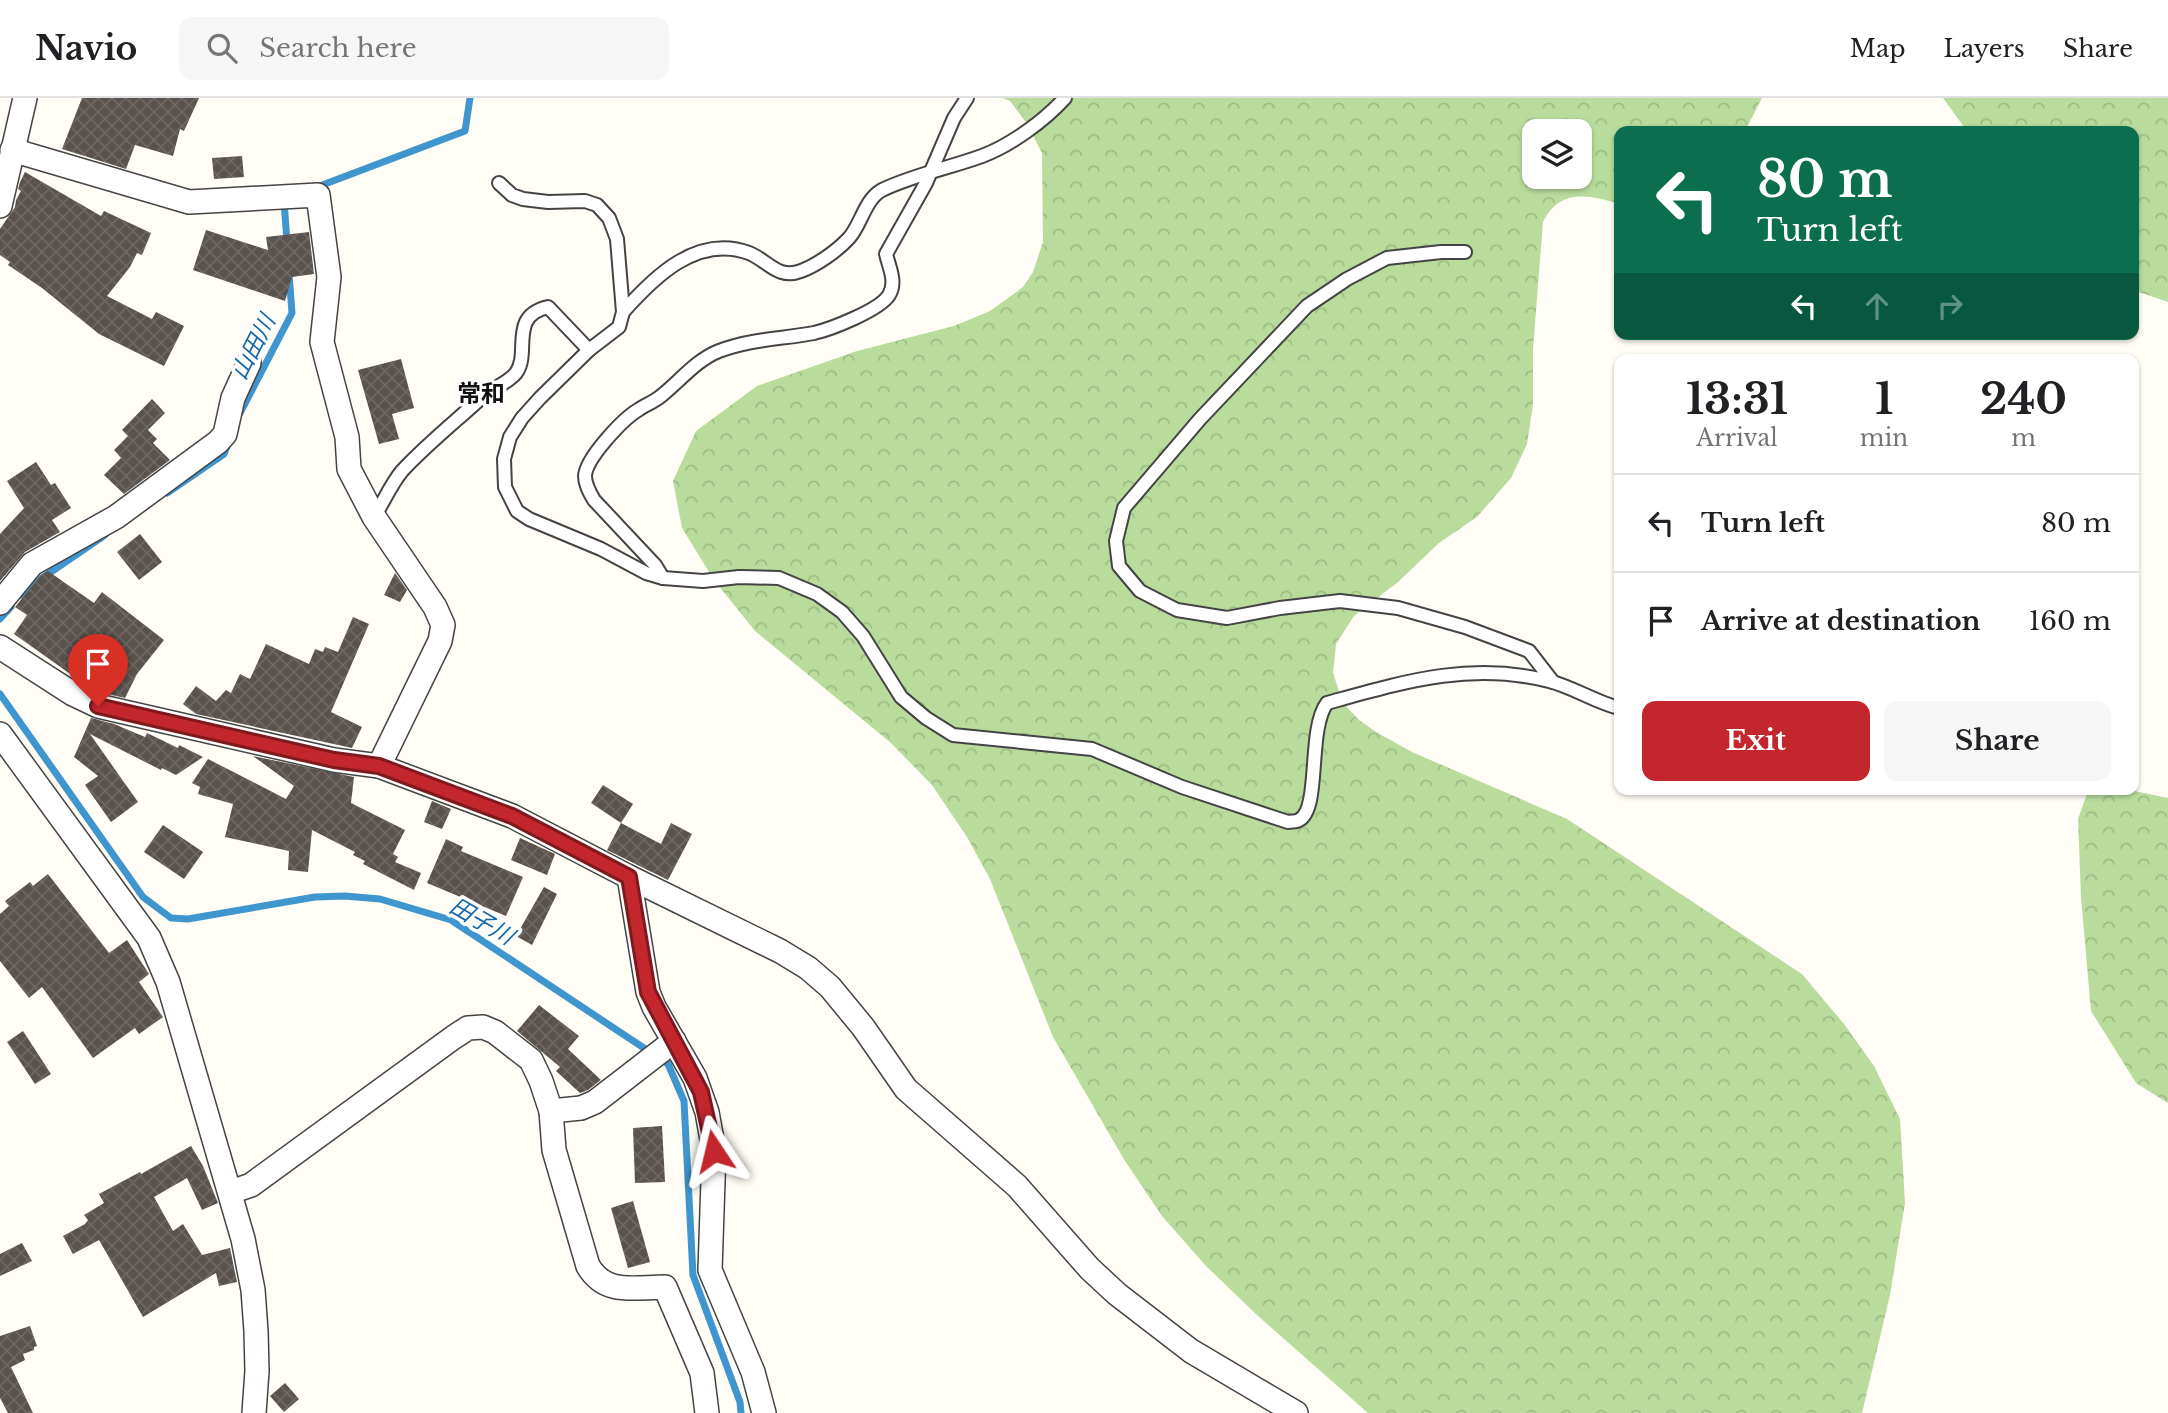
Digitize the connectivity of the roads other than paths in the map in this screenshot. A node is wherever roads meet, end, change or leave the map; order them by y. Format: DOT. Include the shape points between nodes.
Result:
graph roads {
  1 [pos="25,98"];
  2 [pos="967,98"];
  3 [pos="1065,98"];
  4 [pos="12,150"];
  5 [pos="930,173"];
  6 [pos="499,183"];
  7 [pos="0,206"];
  8 [pos="1465,253"];
  9 [pos="623,312"];
  10 [pos="590,350"];
  11 [pos="249,363"];
  12 [pos="374,517"];
  13 [pos="663,578"];
  14 [pos="0,603"];
  15 [pos="0,647"];
  16 [pos="1553,682"];
  17 [pos="1614,706"];
  18 [pos="0,734"];
  19 [pos="379,766"];
  20 [pos="629,877"];
  21 [pos="672,1043"];
  22 [pos="551,1111"];
  23 [pos="231,1192"];
  24 [pos="254,1413"];
  25 [pos="707,1413"];
  26 [pos="764,1413"];
  27 [pos="1296,1413"];
  1 -- 4 [label="street"];
  2 -- 5 [label="lane"];
  3 -- 5 [label="lane" via="1020,135 986,155"];
  4 -- 7 [label="street"];
  4 -- 12 [label="street" via="188,202 318,195 329,276 322,342 347,437 349,469"];
  5 -- 9 [label="lane" via="878,191 850,237 799,272 776,272 750,254 720,247 685,257 648,283"];
  5 -- 13 [label="lane" via="886,254 893,282 888,296 874,308 814,333 717,352 636,411 589,463 585,475 594,500"];
  6 -- 9 [label="lane" via="523,199 597,205 609,218 617,239"];
  8 -- 16 [label="lane" via="1387,258 1307,306 1124,508 1116,541 1119,566 1140,591 1177,610 1227,618 1340,600 1398,608 1529,651"];
  9 -- 10 [label="lane" via="620,327"];
  10 -- 12 [label="lane" via="548,307 530,315 521,342 520,369 400,473"];
  10 -- 13 [label="lane" via="522,418 510,437 504,459 505,486 517,511 529,519"];
  11 -- 14 [label="street" via="233,398 225,434 218,442 116,517 32,564"];
  12 -- 19 [label="street" via="443,625 440,641"];
  13 -- 16 [label="lane" via="779,578 817,594 842,612 863,636 901,697 954,735 1093,749 1182,787 1288,822 1300,820 1310,809 1320,712 1327,703 1400,683 1476,672"];
  15 -- 19 [label="street" via="98,706 334,760"];
  16 -- 17 [label="lane"];
  18 -- 23 [label="street" via="154,947"];
  19 -- 20 [label="street" via="512,816"];
  20 -- 21 [label="street" via="648,992"];
  20 -- 27 [label="street" via="808,968 848,1007 906,1089 1017,1186 1117,1294 1191,1351"];
  21 -- 22 [label="street" via="595,1102"];
  21 -- 26 [label="street" via="701,1092 711,1131 710,1270 753,1372"];
  22 -- 23 [label="street" via="531,1060 495,1032 468,1028 251,1185"];
  22 -- 25 [label="street" via="554,1150 588,1266 605,1285 665,1287 702,1373"];
  23 -- 24 [label="street" via="253,1290"];
}
